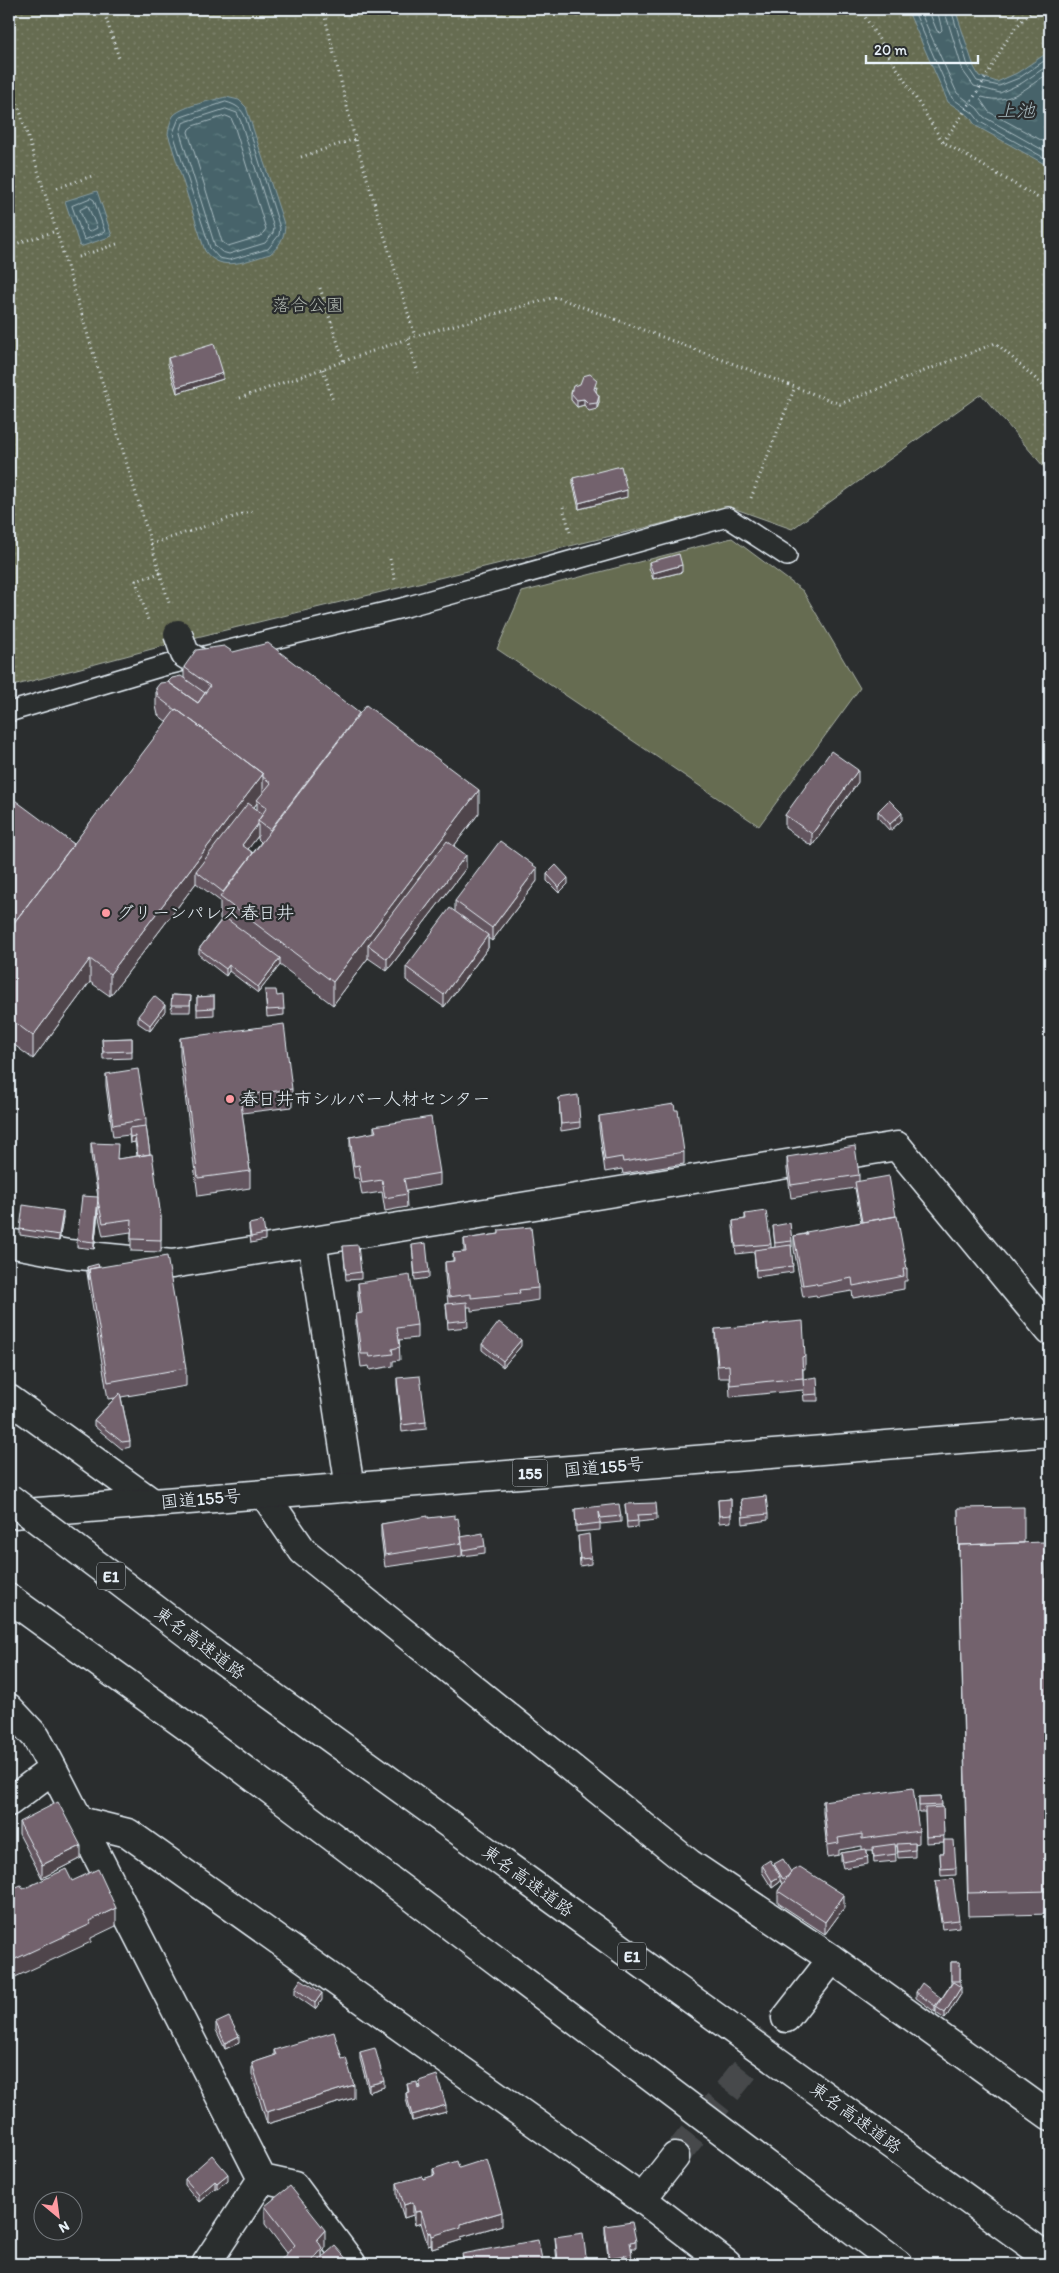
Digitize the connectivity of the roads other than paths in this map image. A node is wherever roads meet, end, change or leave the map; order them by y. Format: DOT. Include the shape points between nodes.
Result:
graph roads {
  1 [pos="787,556"];
  2 [pos="178,634"];
  3 [pos="219,675"];
  4 [pos="9,712"];
  5 [pos="312,1241"];
  6 [pos="9,1244"];
  7 [pos="1050,1331"];
  8 [pos="9,1399"];
  9 [pos="1050,1432"];
  10 [pos="350,1488"];
  11 [pos="264,1494"];
  12 [pos="9,1498"];
  13 [pos="153,1503"];
  14 [pos="9,1514"];
  15 [pos="9,1598"];
  16 [pos="9,1611"];
  17 [pos="9,1708"];
  18 [pos="186,1726"];
  19 [pos="53,1769"];
  20 [pos="9,1802"];
  21 [pos="80,1821"];
  22 [pos="832,1959"];
  23 [pos="786,2018"];
  24 [pos="1050,2116"];
  25 [pos="675,2157"];
  26 [pos="262,2179"];
  27 [pos="642,2199"];
  28 [pos="1050,2259"];
  29 [pos="206,2264"];
  30 [pos="352,2264"];
  31 [pos="727,2264"];
  32 [pos="898,2264"];
  1 -- 4 [label="lane" via="728,517 402,608 163,666"];
  2 -- 3 [label="main road, bridge" via="185,654"];
  5 -- 6 [label="main road" via="172,1264 68,1254"];
  5 -- 7 [label="main road" via="897,1146"];
  5 -- 10 [label="main road"];
  8 -- 13 [label="main road"];
  9 -- 10 [label="main road, 国道155号 / 155"];
  10 -- 11 [label="main road, 国道155号 / 155"];
  11 -- 13 [label="main road, 国道155号 / 155"];
  11 -- 22 [label="main road" via="303,1551 690,1864"];
  12 -- 28 [label="main road, 東名高速道路 / E1, bridge" via="212,1653"];
  13 -- 14 [label="main road, 国道155号 / 155"];
  15 -- 18 [label="main road"];
  16 -- 18 [label="main road"];
  17 -- 19 [label="main road" via="36,1737"];
  18 -- 32 [label="main road"];
  19 -- 20 [label="main road"];
  19 -- 21 [label="main road"];
  21 -- 26 [label="main road"];
  21 -- 27 [label="main road" via="128,1833"];
  22 -- 23 [label="main road"];
  22 -- 24 [label="main road"];
  25 -- 27 [label="main road"];
  26 -- 29 [label="main road"];
  26 -- 30 [label="main road" via="294,2186"];
  27 -- 31 [label="main road"];
}
